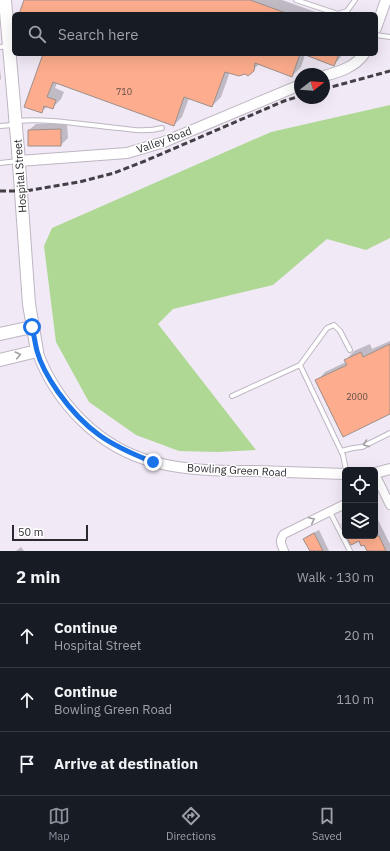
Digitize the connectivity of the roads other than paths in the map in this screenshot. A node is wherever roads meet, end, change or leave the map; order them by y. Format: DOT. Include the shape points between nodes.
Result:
graph roads {
  1 [pos="5,0"];
  2 [pos="296,0"];
  3 [pos="355,0"];
  4 [pos="386,0"];
  5 [pos="332,12"];
  6 [pos="344,12"];
  7 [pos="378,22"];
  8 [pos="378,35"];
  9 [pos="390,37"];
  10 [pos="4,47"];
  11 [pos="362,56"];
  12 [pos="330,74"];
  13 [pos="294,88"];
  14 [pos="16,123"];
  15 [pos="0,126"];
  16 [pos="162,128"];
  17 [pos="19,161"];
  18 [pos="0,163"];
  19 [pos="32,327"];
  20 [pos="0,334"];
  21 [pos="350,350"];
  22 [pos="37,351"];
  23 [pos="0,360"];
  24 [pos="300,365"];
  25 [pos="232,396"];
  26 [pos="390,433"];
  27 [pos="341,451"];
  28 [pos="345,467"];
  29 [pos="390,469"];
  30 [pos="378,472"];
  31 [pos="342,474"];
  32 [pos="378,488"];
  33 [pos="390,505"];
  34 [pos="342,506"];
  35 [pos="330,512"];
  36 [pos="284,551"];
  37 [pos="350,551"];
  1 -- 10 [label="main road, Hospital Street"];
  2 -- 5 [label="lane"];
  3 -- 6 [label="lane"];
  4 -- 7 [label="street"];
  8 -- 9 [label="lane"];
  10 -- 14 [label="main road, Hospital Street"];
  11 -- 12 [label="street" via="351,66"];
  13 -- 17 [label="street, Valley Road" via="144,149 127,153"];
  14 -- 15 [label="lane"];
  14 -- 16 [label="lane" via="43,120 151,131"];
  14 -- 17 [label="main road, Hospital Street"];
  17 -- 18 [label="lane"];
  17 -- 19 [label="main road, Hospital Street"];
  19 -- 20 [label="main road"];
  19 -- 22 [label="main road, Hospital Street"];
  21 -- 24 [label="lane" via="334,325 327,328"];
  23 -- 22 [label="main road, one-way"];
  22 -- 31 [label="street, Bowling Green Road" via="50,381 76,415 104,439 136,456 153,462 203,470"];
  24 -- 25 [label="lane"];
  24 -- 27 [label="lane"];
  26 -- 27 [label="lane, one-way" via="362,447"];
  27 -- 28 [label="lane"];
  29 -- 30 [label="street"];
  32 -- 33 [label="street"];
  34 -- 35 [label="street"];
  36 -- 35 [label="street, one-way" via="281,537"];
  35 -- 37 [label="lane"];
}
